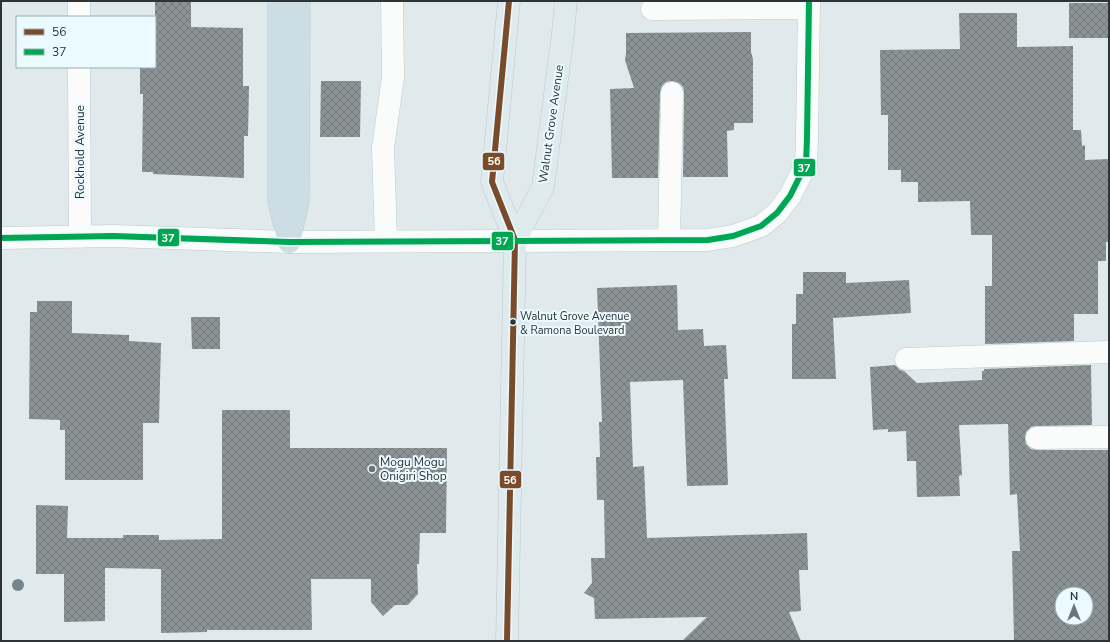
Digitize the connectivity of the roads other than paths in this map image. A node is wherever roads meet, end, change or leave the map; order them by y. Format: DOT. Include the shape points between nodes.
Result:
graph roads {
  1 [pos="79,1"];
  2 [pos="278,1"];
  3 [pos="299,1"];
  4 [pos="392,1"];
  5 [pos="509,1"];
  6 [pos="566,1"];
  7 [pos="809,5"];
  8 [pos="652,9"];
  9 [pos="79,16"];
  10 [pos="79,68"];
  11 [pos="672,94"];
  12 [pos="80,237"];
  13 [pos="1,238"];
  14 [pos="516,240"];
  15 [pos="669,240"];
  16 [pos="386,241"];
  17 [pos="290,242"];
  18 [pos="1109,352"];
  19 [pos="906,359"];
  20 [pos="1109,437"];
  21 [pos="1036,438"];
  22 [pos="507,641"];
  1 -- 9 [label="street"];
  2 -- 17 [label="highway" via="279,201"];
  3 -- 17 [label="highway" via="298,201"];
  4 -- 16 [label="street" via="393,77 383,148"];
  5 -- 14 [label="main road, Walnut Grove Avenue" via="492,182"];
  6 -- 14 [label="main road, Walnut Grove Avenue" via="543,187"];
  7 -- 8 [label="street"];
  7 -- 15 [label="street" via="806,164 790,196 777,213 761,226 733,236 708,240"];
  10 -- 12 [label="street, Rockhold Avenue"];
  11 -- 15 [label="street"];
  12 -- 13 [label="street"];
  12 -- 17 [label="street"];
  14 -- 15 [label="street"];
  14 -- 16 [label="street"];
  14 -- 22 [label="main road, Walnut Grove Avenue"];
  16 -- 17 [label="street"];
  18 -- 19 [label="street"];
  20 -- 21 [label="street"];
}
